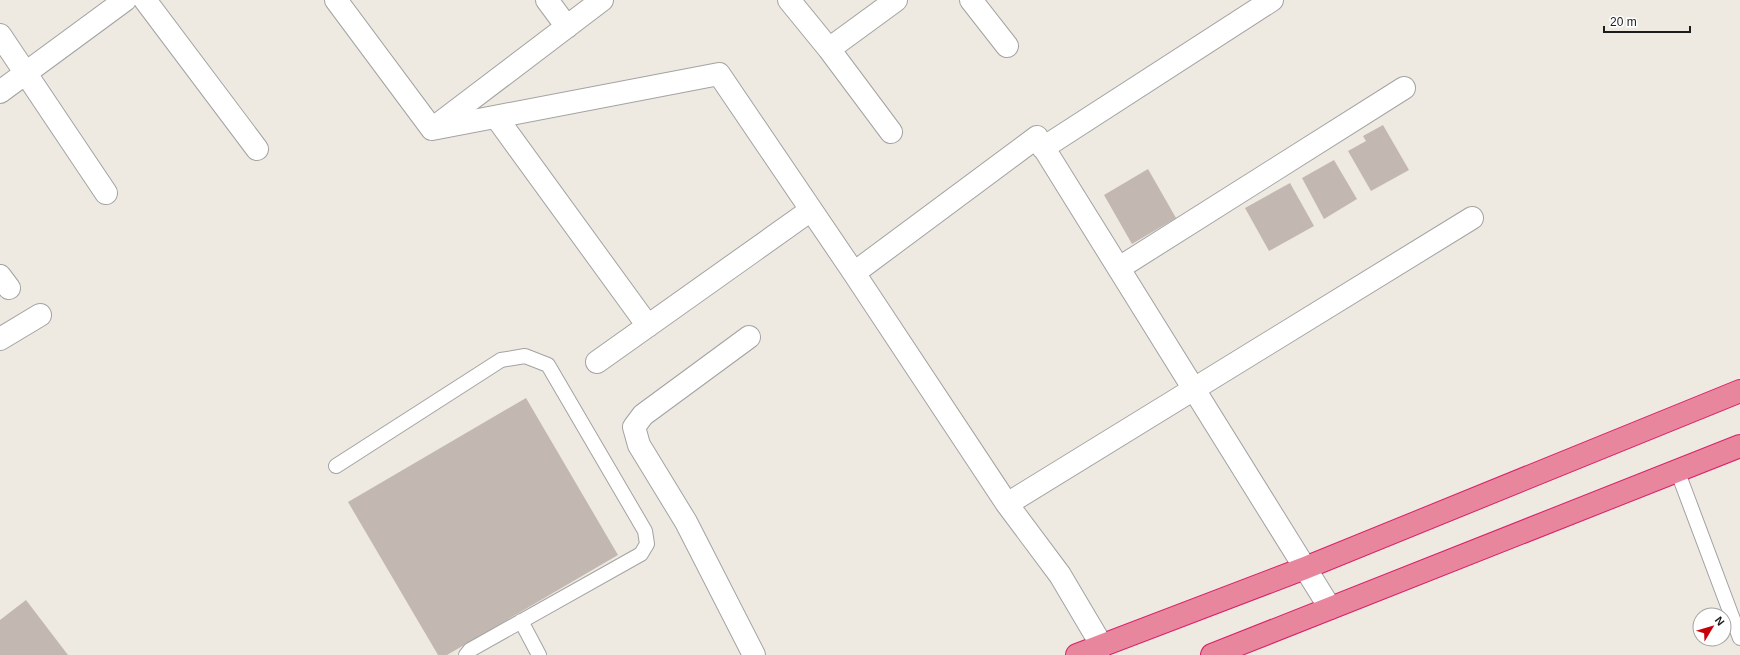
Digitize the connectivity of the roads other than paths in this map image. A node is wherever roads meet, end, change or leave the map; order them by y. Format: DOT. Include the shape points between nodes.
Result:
graph roads {
  1 [pos="124,0"];
  2 [pos="145,0"];
  3 [pos="336,0"];
  4 [pos="547,0"];
  5 [pos="602,0"];
  6 [pos="789,0"];
  7 [pos="896,0"];
  8 [pos="971,0"];
  9 [pos="1272,0"];
  10 [pos="567,27"];
  11 [pos="0,35"];
  12 [pos="1007,46"];
  13 [pos="829,49"];
  14 [pos="26,73"];
  15 [pos="1404,88"];
  16 [pos="0,92"];
  17 [pos="496,117"];
  18 [pos="432,129"];
  19 [pos="891,132"];
  20 [pos="1043,148"];
  21 [pos="257,149"];
  22 [pos="106,193"];
  23 [pos="811,210"];
  24 [pos="1472,218"];
  25 [pos="1119,268"];
  26 [pos="854,273"];
  27 [pos="40,315"];
  28 [pos="648,326"];
  29 [pos="749,337"];
  30 [pos="0,339"];
  31 [pos="597,362"];
  32 [pos="1193,389"];
  33 [pos="1740,391"];
  34 [pos="1740,446"];
  35 [pos="336,466"];
  36 [pos="1677,470"];
  37 [pos="1007,504"];
  38 [pos="1305,568"];
  39 [pos="1330,608"];
  40 [pos="521,621"];
  41 [pos="1740,638"];
  42 [pos="1105,650"];
  43 [pos="466,655"];
  44 [pos="539,655"];
  45 [pos="754,655"];
  46 [pos="1077,655"];
  47 [pos="1212,655"];
  1 -- 14 [label="street"];
  2 -- 21 [label="street"];
  3 -- 18 [label="street"];
  4 -- 10 [label="street"];
  5 -- 10 [label="street"];
  6 -- 13 [label="street"];
  7 -- 13 [label="street"];
  8 -- 12 [label="street"];
  9 -- 20 [label="street"];
  10 -- 18 [label="street"];
  11 -- 14 [label="street"];
  13 -- 19 [label="street"];
  14 -- 16 [label="street"];
  14 -- 22 [label="street"];
  15 -- 25 [label="street"];
  17 -- 18 [label="street"];
  17 -- 23 [label="street" via="719,74"];
  17 -- 28 [label="street"];
  20 -- 25 [label="street"];
  20 -- 26 [label="street" via="1037,137"];
  23 -- 26 [label="street"];
  23 -- 28 [label="street"];
  24 -- 32 [label="street"];
  25 -- 32 [label="street"];
  26 -- 37 [label="street"];
  27 -- 30 [label="street"];
  28 -- 31 [label="street"];
  29 -- 45 [label="street" via="642,415 634,427 639,445 686,522"];
  32 -- 37 [label="street"];
  32 -- 38 [label="street"];
  33 -- 38 [label="highway"];
  34 -- 36 [label="highway"];
  35 -- 40 [label="lane" via="501,360 525,356 548,365 645,531 647,544 640,554"];
  36 -- 39 [label="highway"];
  36 -- 41 [label="lane"];
  37 -- 42 [label="street" via="1060,575"];
  38 -- 39 [label="street"];
  38 -- 42 [label="highway"];
  39 -- 47 [label="highway"];
  40 -- 43 [label="lane" via="470,650"];
  40 -- 44 [label="lane"];
  42 -- 46 [label="highway"];
}
